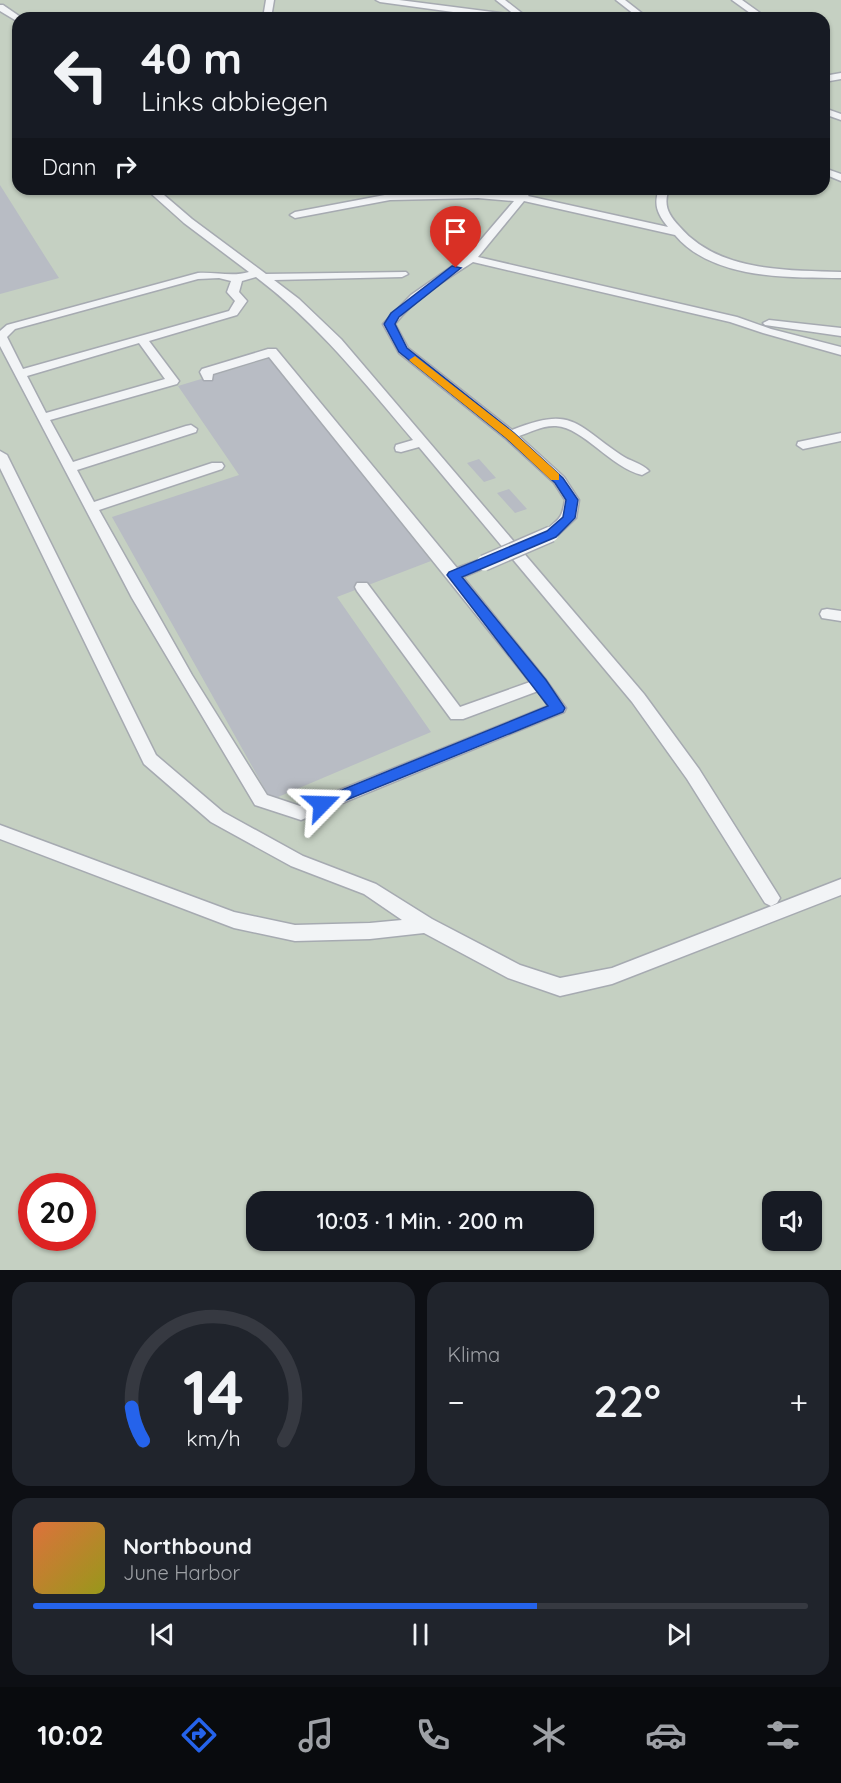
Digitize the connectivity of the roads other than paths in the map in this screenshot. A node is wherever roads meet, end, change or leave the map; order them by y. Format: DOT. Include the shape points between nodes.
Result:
graph roads {
  1 [pos="380,0"];
  2 [pos="500,0"];
  3 [pos="620,0"];
  4 [pos="736,0"];
  5 [pos="471,12"];
  6 [pos="516,12"];
  7 [pos="636,12"];
  8 [pos="754,12"];
  9 [pos="158,195"];
  10 [pos="394,195"];
  11 [pos="429,195"];
  12 [pos="524,195"];
  13 [pos="528,195"];
  14 [pos="662,195"];
  15 [pos="390,197"];
  16 [pos="295,215"];
  17 [pos="679,233"];
  18 [pos="471,258"];
  19 [pos="402,274"];
  20 [pos="262,275"];
  21 [pos="841,275"];
  22 [pos="237,279"];
  23 [pos="733,319"];
  24 [pos="841,332"];
  25 [pos="142,339"];
  26 [pos="841,351"];
  27 [pos="19,374"];
  28 [pos="208,377"];
  29 [pos="43,418"];
  30 [pos="191,429"];
  31 [pos="510,435"];
  32 [pos="841,437"];
  33 [pos="421,442"];
  34 [pos="803,445"];
  35 [pos="401,448"];
  36 [pos="0,455"];
  37 [pos="217,466"];
  38 [pos="69,468"];
  39 [pos="642,471"];
  40 [pos="90,508"];
  41 [pos="454,575"];
  42 [pos="363,587"];
  43 [pos="542,684"];
  44 [pos="0,832"];
  45 [pos="841,886"];
  46 [pos="771,898"];
  47 [pos="426,925"];
  1 -- 5 [label="lane"];
  2 -- 6 [label="lane"];
  3 -- 7 [label="lane"];
  4 -- 8 [label="lane"];
  9 -- 20 [label="lane"];
  10 -- 15 [label="lane"];
  11 -- 15 [label="lane"];
  12 -- 18 [label="lane"];
  13 -- 17 [label="lane"];
  14 -- 17 [label="lane" via="663,215"];
  15 -- 16 [label="lane"];
  17 -- 21 [label="lane" via="692,246 744,268"];
  18 -- 23 [label="lane"];
  18 -- 31 [label="lane" via="395,315 390,324 403,350"];
  19 -- 20 [label="lane"];
  20 -- 22 [label="lane"];
  20 -- 33 [label="lane" via="337,342"];
  22 -- 25 [label="lane" via="233,292 242,301 232,313"];
  22 -- 27 [label="lane" via="198,276 11,327 1,336"];
  23 -- 24 [label="lane"];
  23 -- 26 [label="lane"];
  25 -- 27 [label="lane"];
  25 -- 29 [label="lane" via="173,381"];
  27 -- 29 [label="lane"];
  28 -- 41 [label="lane" via="206,372 273,352"];
  29 -- 38 [label="lane"];
  30 -- 38 [label="lane"];
  31 -- 39 [label="lane" via="542,424 568,425"];
  31 -- 41 [label="lane, bridge" via="559,480 572,500 569,518 551,534"];
  32 -- 34 [label="lane"];
  33 -- 35 [label="lane"];
  33 -- 46 [label="lane" via="638,698 693,774"];
  36 -- 47 [label="lane" via="150,759 217,817 297,861 370,889"];
  37 -- 40 [label="lane"];
  38 -- 40 [label="lane"];
  40 -- 43 [label="lane" via="191,690 261,800 301,813 558,708"];
  41 -- 43 [label="lane"];
  42 -- 43 [label="lane" via="457,715"];
  44 -- 47 [label="lane" via="234,920 295,933"];
  45 -- 47 [label="lane" via="612,976 560,987 515,972"];
}
